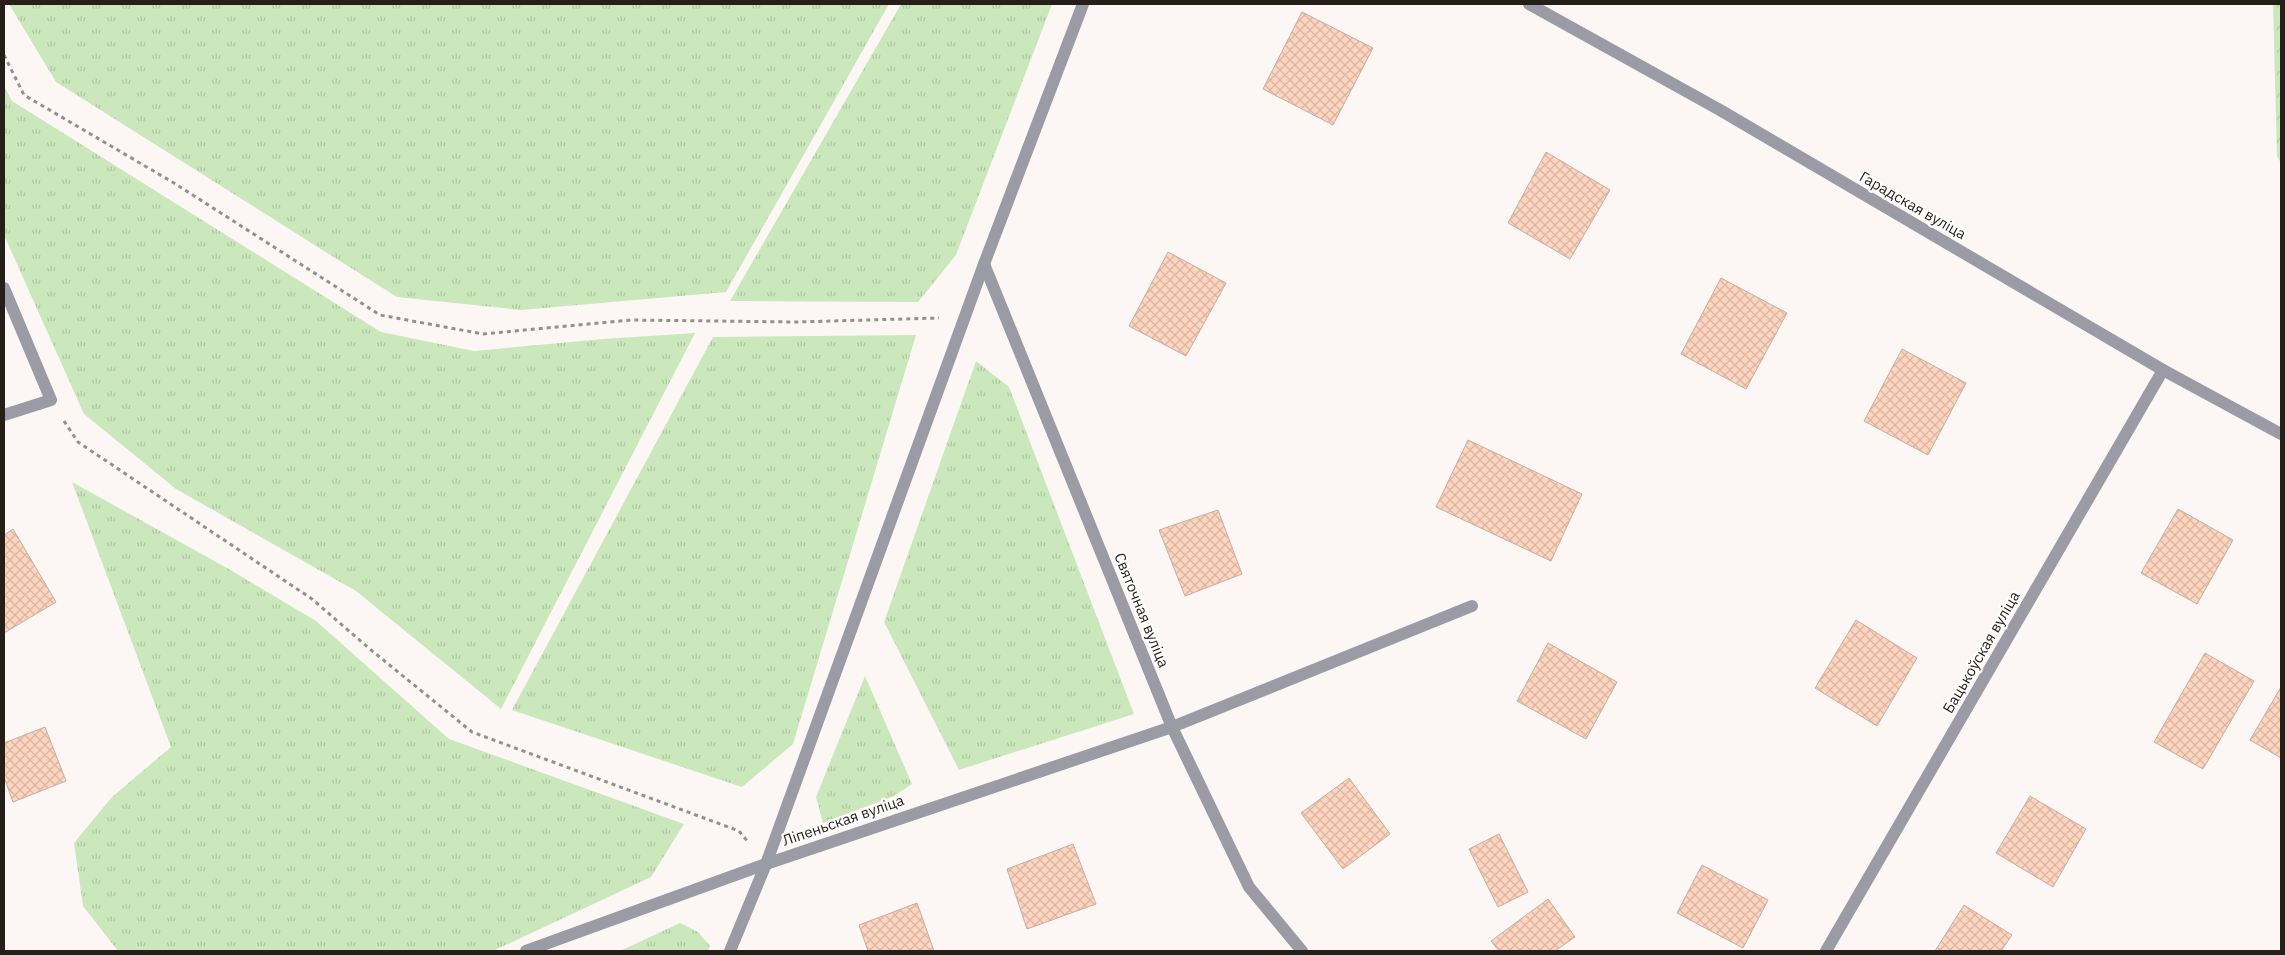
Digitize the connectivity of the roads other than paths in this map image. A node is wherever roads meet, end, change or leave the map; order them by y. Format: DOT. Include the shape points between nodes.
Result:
graph roads {
  1 [pos="1083,4"];
  2 [pos="1529,4"];
  3 [pos="984,264"];
  4 [pos="4,288"];
  5 [pos="2163,370"];
  6 [pos="4,415"];
  7 [pos="2281,434"];
  8 [pos="1472,606"];
  9 [pos="1172,726"];
  10 [pos="766,864"];
  11 [pos="526,951"];
  12 [pos="730,951"];
  13 [pos="1302,951"];
  14 [pos="1826,951"];
  1 -- 3 [label="street"];
  2 -- 5 [label="street, Гарадская вуліца" via="1720,110"];
  3 -- 9 [label="street, Святочная вуліца"];
  3 -- 10 [label="street"];
  4 -- 6 [label="street" via="51,400"];
  5 -- 7 [label="street, Гарадская вуліца"];
  5 -- 14 [label="street, Бацькоўская вуліца"];
  8 -- 9 [label="street, Ліпеньская вуліца"];
  9 -- 10 [label="street, Ліпеньская вуліца"];
  9 -- 13 [label="street, Святочная вуліца" via="1248,887"];
  10 -- 11 [label="street, Ліпеньская вуліца"];
  10 -- 12 [label="street"];
}
